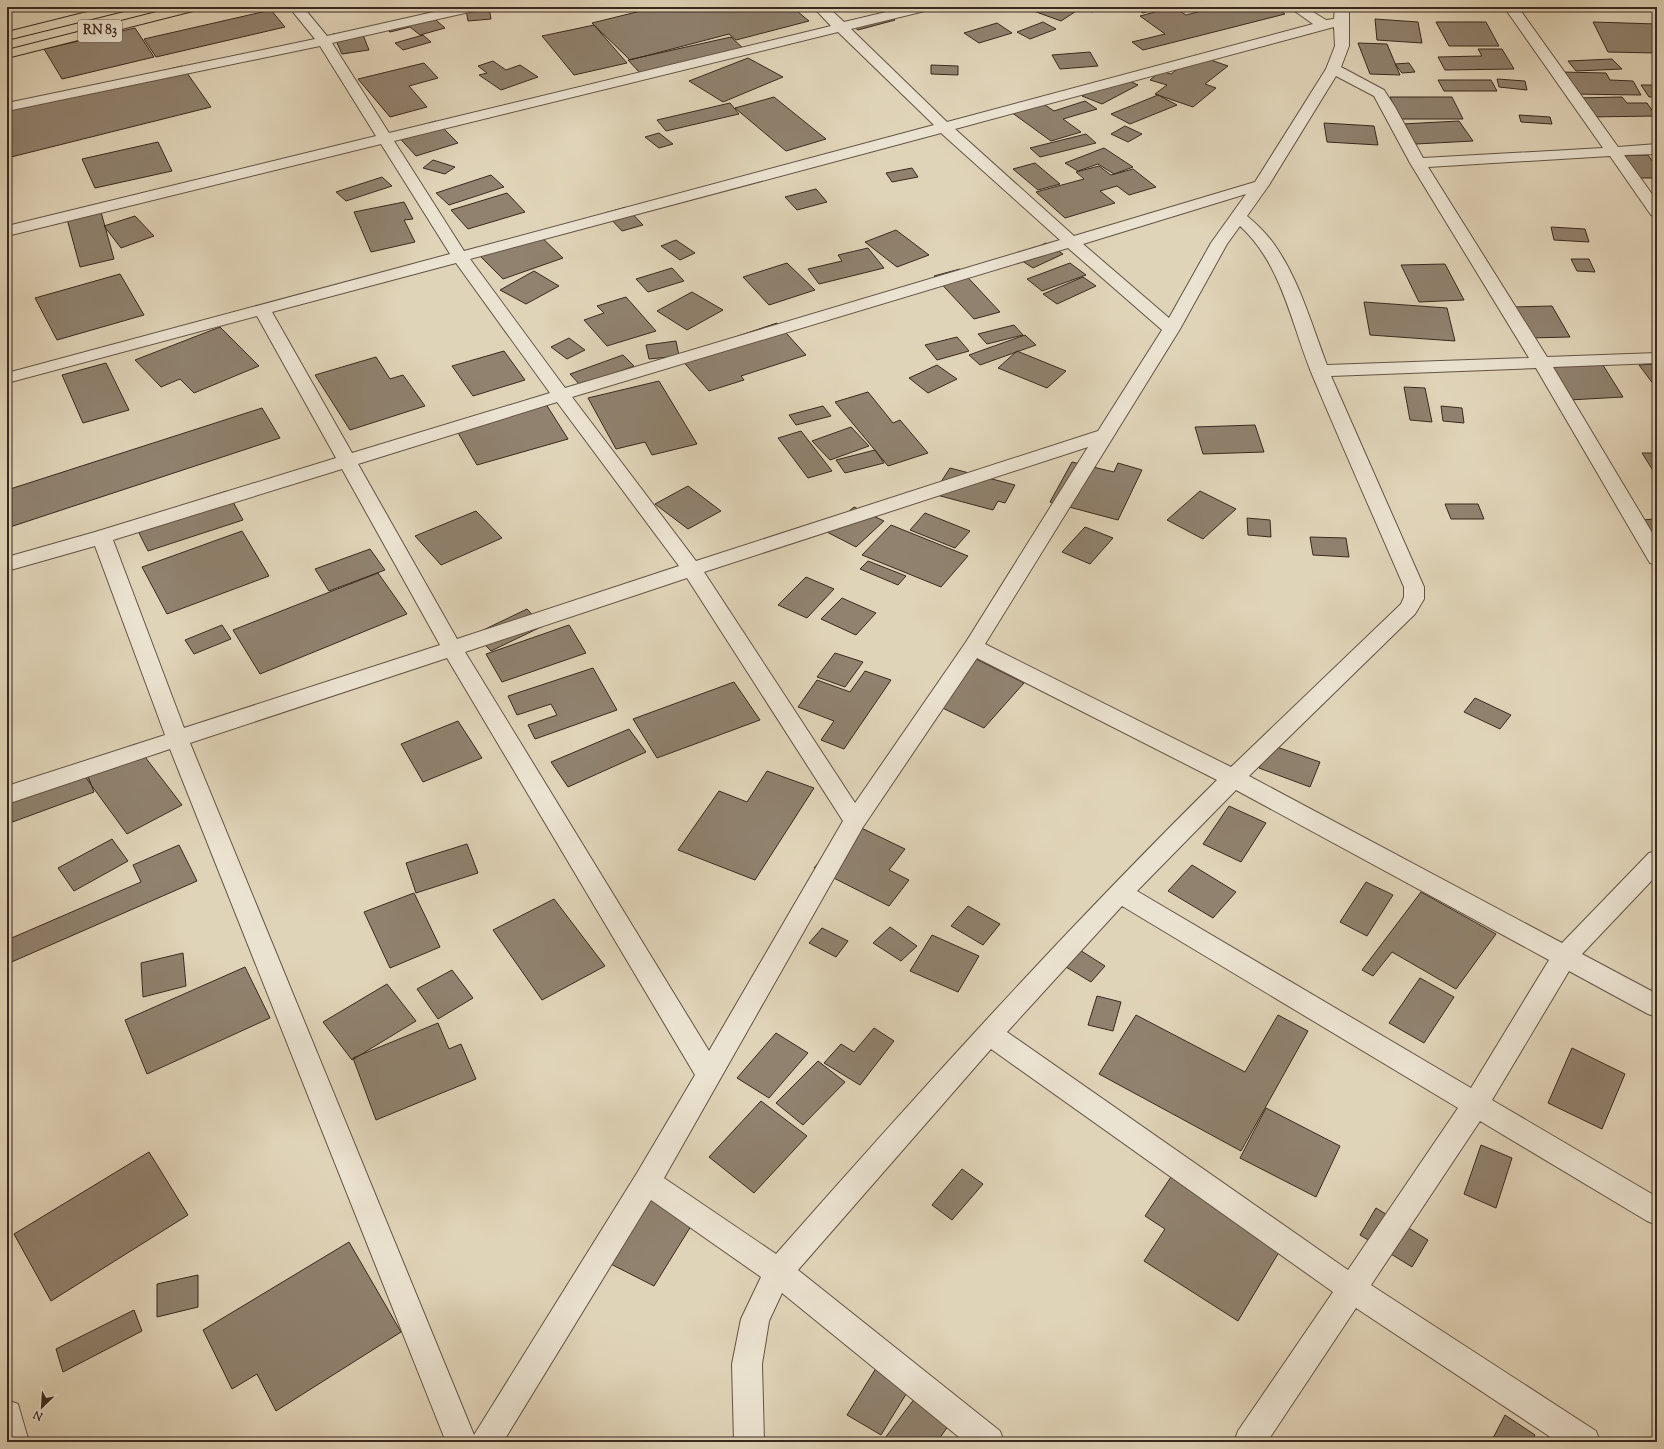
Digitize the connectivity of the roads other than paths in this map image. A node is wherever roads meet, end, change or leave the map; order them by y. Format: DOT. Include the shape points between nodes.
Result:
graph roads {
  1 [pos="123,7"];
  2 [pos="192,7"];
  3 [pos="296,7"];
  4 [pos="474,7"];
  5 [pos="820,7"];
  6 [pos="924,7"];
  7 [pos="1296,7"];
  8 [pos="1511,7"];
  9 [pos="1341,14"];
  10 [pos="841,28"];
  11 [pos="7,36"];
  12 [pos="324,41"];
  13 [pos="7,54"];
  14 [pos="1333,69"];
  15 [pos="7,108"];
  16 [pos="944,128"];
  17 [pos="385,138"];
  18 [pos="1657,149"];
  19 [pos="1612,151"];
  20 [pos="1418,163"];
  21 [pos="1261,185"];
  22 [pos="1657,212"];
  23 [pos="1238,216"];
  24 [pos="7,231"];
  25 [pos="1070,242"];
  26 [pos="459,256"];
  27 [pos="262,310"];
  28 [pos="1171,329"];
  29 [pos="1657,358"];
  30 [pos="1541,362"];
  31 [pos="1320,371"];
  32 [pos="7,378"];
  33 [pos="561,395"];
  34 [pos="1105,435"];
  35 [pos="347,461"];
  36 [pos="102,537"];
  37 [pos="1657,558"];
  38 [pos="7,564"];
  39 [pos="692,569"];
  40 [pos="973,647"];
  41 [pos="452,648"];
  42 [pos="177,738"];
  43 [pos="1233,778"];
  44 [pos="7,795"];
  45 [pos="856,820"];
  46 [pos="1657,860"];
  47 [pos="1120,893"];
  48 [pos="1564,957"];
  49 [pos="1657,1006"];
  50 [pos="989,1032"];
  51 [pos="709,1075"];
  52 [pos="1476,1104"];
  53 [pos="648,1182"];
  54 [pos="1657,1212"];
  55 [pos="778,1272"];
  56 [pos="1352,1289"];
  57 [pos="7,1415"];
  58 [pos="14,1442"];
  59 [pos="461,1442"];
  60 [pos="486,1442"];
  61 [pos="750,1442"];
  62 [pos="989,1442"];
  63 [pos="1249,1442"];
  64 [pos="1585,1442"];
  1 -- 11 [label="main road, RN 83"];
  2 -- 13 [label="main road, RN 83"];
  3 -- 12 [label="street"];
  4 -- 12 [label="street"];
  5 -- 10 [label="street"];
  6 -- 10 [label="street"];
  7 -- 9 [label="street"];
  8 -- 19 [label="street"];
  9 -- 14 [label="street" via="1342,46"];
  9 -- 16 [label="street"];
  10 -- 16 [label="street"];
  10 -- 17 [label="street"];
  12 -- 15 [label="street"];
  12 -- 17 [label="street"];
  14 -- 20 [label="street" via="1379,93"];
  14 -- 21 [label="street"];
  16 -- 25 [label="street"];
  16 -- 26 [label="street"];
  17 -- 24 [label="street"];
  17 -- 26 [label="street"];
  18 -- 19 [label="street"];
  19 -- 20 [label="street"];
  19 -- 22 [label="street"];
  20 -- 30 [label="street"];
  21 -- 23 [label="street"];
  21 -- 25 [label="street"];
  23 -- 28 [label="street" via="1204,268"];
  23 -- 31 [label="street" via="1255,230 1269,248 1285,278"];
  25 -- 28 [label="street"];
  25 -- 33 [label="street"];
  26 -- 27 [label="street"];
  26 -- 33 [label="street"];
  27 -- 32 [label="street"];
  27 -- 35 [label="street"];
  28 -- 34 [label="street"];
  29 -- 30 [label="street"];
  30 -- 31 [label="street"];
  30 -- 37 [label="street"];
  31 -- 43 [label="street" via="1416,594 1408,609"];
  33 -- 35 [label="street"];
  33 -- 39 [label="street"];
  34 -- 39 [label="street"];
  34 -- 40 [label="street"];
  35 -- 36 [label="street"];
  35 -- 41 [label="street"];
  36 -- 38 [label="street"];
  36 -- 42 [label="street"];
  39 -- 41 [label="street"];
  39 -- 45 [label="street"];
  40 -- 43 [label="street"];
  40 -- 45 [label="street"];
  41 -- 42 [label="street"];
  41 -- 51 [label="street"];
  42 -- 44 [label="street"];
  42 -- 59 [label="street"];
  43 -- 47 [label="street"];
  43 -- 48 [label="street"];
  45 -- 51 [label="street"];
  46 -- 48 [label="street"];
  47 -- 50 [label="street"];
  47 -- 52 [label="street"];
  48 -- 49 [label="street"];
  48 -- 52 [label="street"];
  50 -- 55 [label="street"];
  50 -- 56 [label="street"];
  51 -- 53 [label="street"];
  52 -- 54 [label="street"];
  52 -- 56 [label="street"];
  53 -- 55 [label="street"];
  53 -- 60 [label="street"];
  55 -- 61 [label="street" via="755,1319 747,1364"];
  55 -- 62 [label="street"];
  56 -- 63 [label="street"];
  56 -- 64 [label="street"];
  57 -- 58 [label="street"];
}
